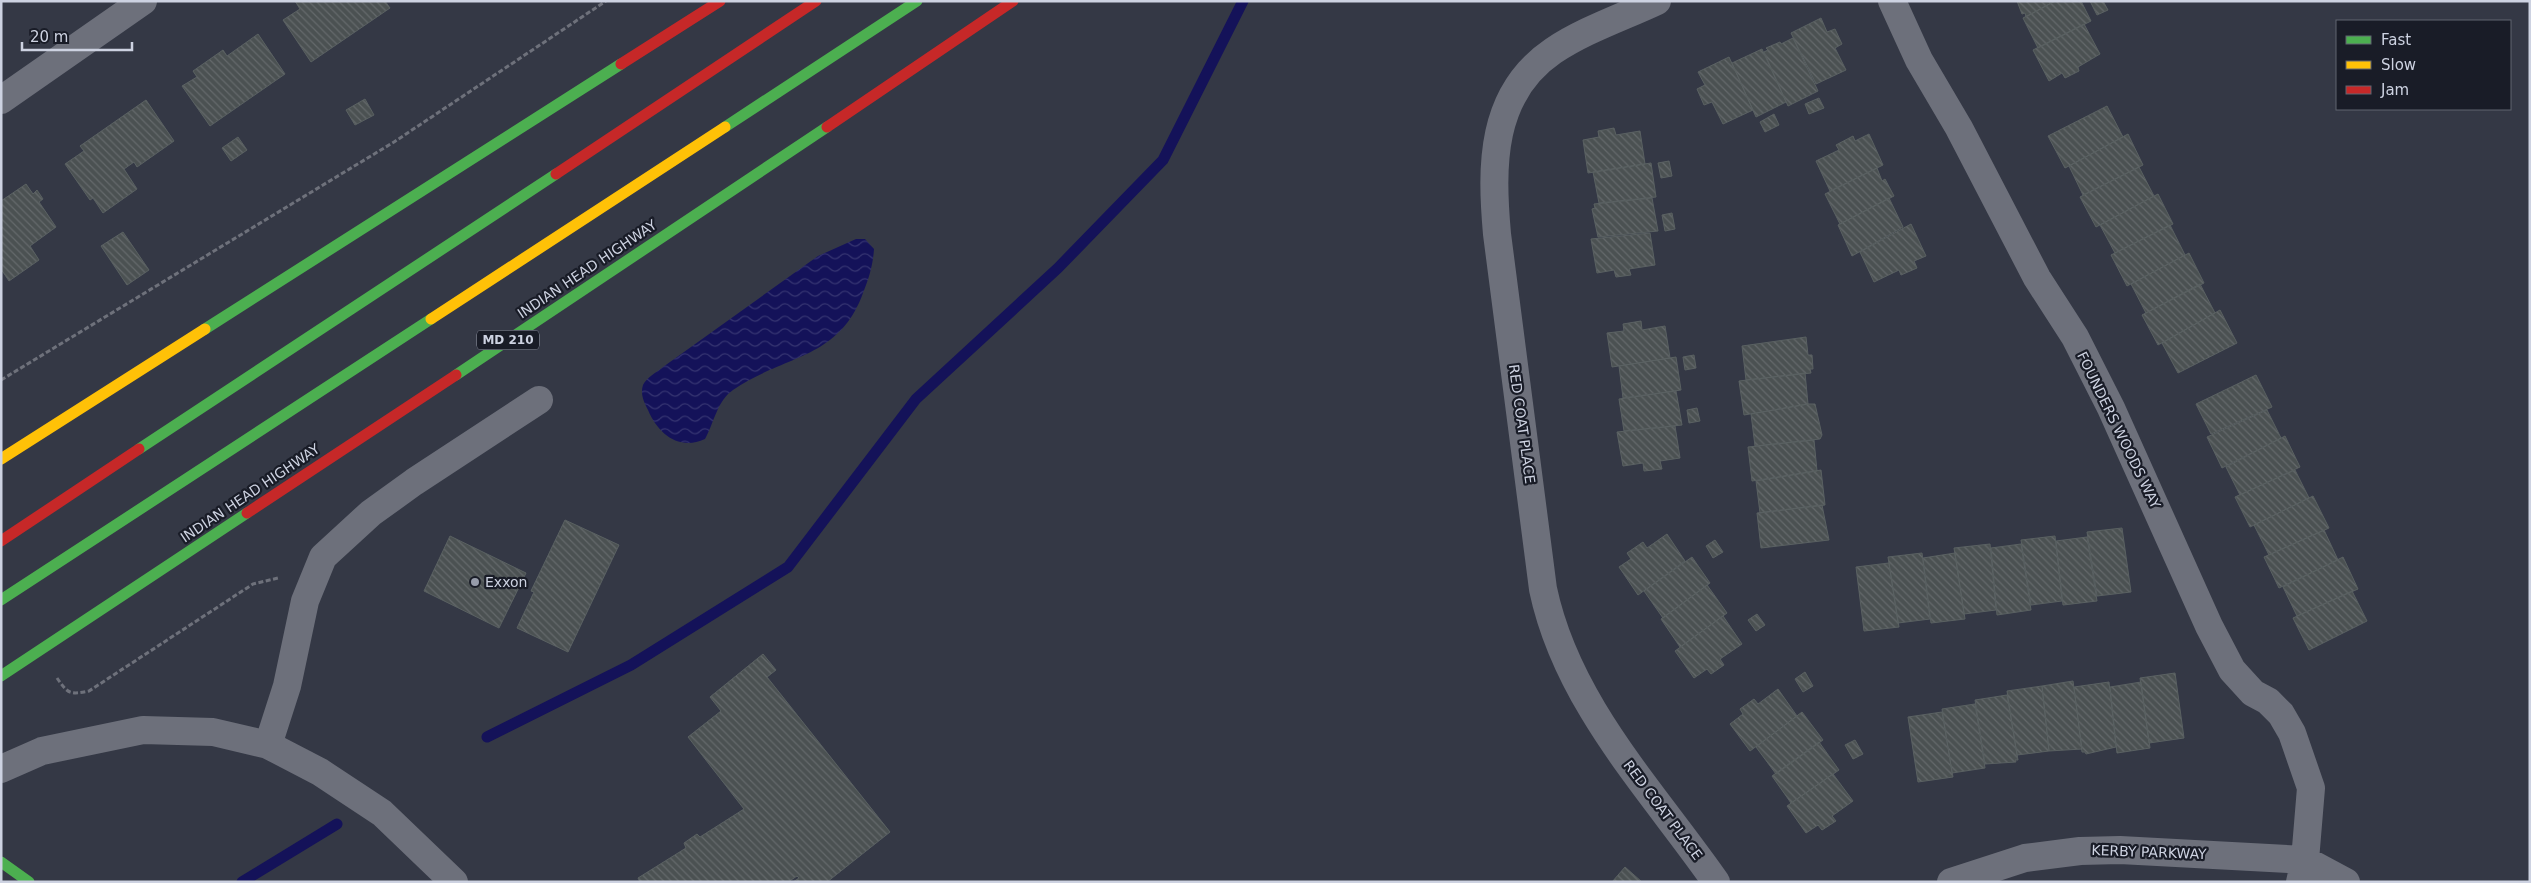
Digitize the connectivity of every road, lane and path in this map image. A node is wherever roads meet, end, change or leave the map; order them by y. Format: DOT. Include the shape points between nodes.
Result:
graph roads {
  1 [pos="142,1"];
  2 [pos="606,1"];
  3 [pos="720,1"];
  4 [pos="816,1"];
  5 [pos="917,1"];
  6 [pos="1013,1"];
  7 [pos="1657,1"];
  8 [pos="1892,1"];
  9 [pos="1,100"];
  10 [pos="1,380"];
  11 [pos="539,400"];
  12 [pos="1,459"];
  13 [pos="1,541"];
  14 [pos="314,580"];
  15 [pos="1,600"];
  16 [pos="39,651"];
  17 [pos="1,676"];
  18 [pos="268,745"];
  19 [pos="1,769"];
  20 [pos="6,865"];
  21 [pos="2302,871"];
  22 [pos="29,882"];
  23 [pos="454,882"];
  24 [pos="1716,882"];
  25 [pos="1951,882"];
  26 [pos="2346,882"];
  1 -- 9 [label="street"];
  2 -- 10 [label="path" via="394,142"];
  3 -- 12 [label="main road"];
  4 -- 13 [label="main road"];
  5 -- 15 [label="main road"];
  6 -- 16 [label="main road, INDIAN HEAD HIGHWAY / MD 210" via="688,221"];
  7 -- 24 [label="street, RED COAT PLACE" via="1554,50 1523,79 1515,91 1497,140 1493,191 1542,589 1550,621 1564,659 1605,731"];
  8 -- 21 [label="street, FOUNDERS WOODS WAY" via="1919,60 2111,408 2232,670 2253,693 2268,701 2281,714 2292,733 2311,788"];
  11 -- 14 [label="street" via="371,513 323,557"];
  14 -- 16 [label="path" via="280,578 253,584 89,691 72,694 65,690"];
  14 -- 18 [label="street" via="305,601 287,686"];
  16 -- 17 [label="main road, INDIAN HEAD HIGHWAY / MD 210"];
  18 -- 19 [label="street" via="213,732 143,730 42,751"];
  18 -- 23 [label="street" via="320,772 382,813"];
  20 -- 22 [label="main road"];
  21 -- 25 [label="street, KERBY PARKWAY" via="2160,851 2080,851 2025,858"];
  21 -- 26 [label="street, KERBY PARKWAY"];
}
